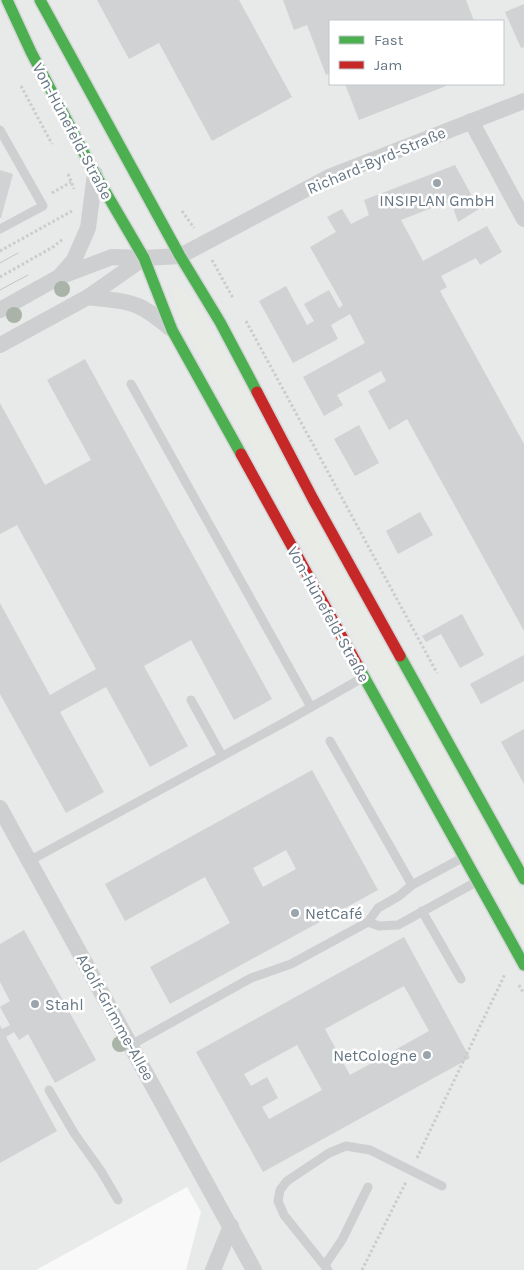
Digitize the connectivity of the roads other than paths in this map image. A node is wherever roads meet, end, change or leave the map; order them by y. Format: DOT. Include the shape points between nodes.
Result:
graph roads {
  1 [pos="7,0"];
  2 [pos="40,0"];
  3 [pos="524,101"];
  4 [pos="471,121"];
  5 [pos="0,130"];
  6 [pos="95,174"];
  7 [pos="524,218"];
  8 [pos="0,229"];
  9 [pos="180,256"];
  10 [pos="144,258"];
  11 [pos="59,277"];
  12 [pos="88,298"];
  13 [pos="0,310"];
  14 [pos="172,330"];
  15 [pos="0,345"];
  16 [pos="131,384"];
  17 [pos="364,677"];
  18 [pos="191,700"];
  19 [pos="311,707"];
  20 [pos="330,741"];
  21 [pos="222,756"];
  22 [pos="0,808"];
  23 [pos="464,857"];
  24 [pos="29,861"];
  25 [pos="524,879"];
  26 [pos="478,881"];
  27 [pos="412,885"];
  28 [pos="422,911"];
  29 [pos="368,922"];
  30 [pos="524,965"];
  31 [pos="461,979"];
  32 [pos="131,1045"];
  33 [pos="49,1090"];
  34 [pos="442,1186"];
  35 [pos="368,1187"];
  36 [pos="118,1200"];
  37 [pos="230,1226"];
  38 [pos="327,1268"];
  39 [pos="213,1270"];
  40 [pos="254,1270"];
  1 -- 6 [label="street, Von-Hünefeld-Straße" via="30,52"];
  2 -- 9 [label="street, Von-Hünefeld-Straße"];
  3 -- 4 [label="street, Richard-Byrd-Straße"];
  4 -- 7 [label="street"];
  4 -- 9 [label="street, Richard-Byrd-Straße" via="329,177"];
  5 -- 8 [label="lane" via="43,206"];
  6 -- 10 [label="street, Von-Hünefeld-Straße"];
  6 -- 11 [label="street" via="88,228 74,260"];
  9 -- 10 [label="street"];
  9 -- 25 [label="street, Von-Hünefeld-Straße" via="220,322 313,499"];
  10 -- 11 [label="street" via="112,257"];
  10 -- 12 [label="street"];
  10 -- 14 [label="street, Von-Hünefeld-Straße"];
  11 -- 13 [label="street"];
  12 -- 14 [label="street" via="138,306"];
  12 -- 15 [label="street"];
  14 -- 17 [label="street, Von-Hünefeld-Straße"];
  16 -- 19 [label="lane"];
  17 -- 19 [label="lane"];
  17 -- 23 [label="street, Von-Hünefeld-Straße"];
  18 -- 21 [label="lane"];
  19 -- 21 [label="lane"];
  20 -- 27 [label="lane"];
  21 -- 24 [label="lane"];
  22 -- 24 [label="street, Adolf-Grimme-Allee"];
  23 -- 26 [label="street, Von-Hünefeld-Straße"];
  23 -- 27 [label="lane"];
  24 -- 32 [label="street, Adolf-Grimme-Allee"];
  26 -- 28 [label="lane"];
  26 -- 30 [label="street, Von-Hünefeld-Straße"];
  27 -- 29 [label="lane" via="378,908"];
  28 -- 29 [label="lane" via="398,925 379,926"];
  28 -- 31 [label="lane"];
  29 -- 32 [label="lane" via="291,964 251,978"];
  32 -- 37 [label="street, Adolf-Grimme-Allee"];
  33 -- 36 [label="lane"];
  34 -- 38 [label="lane" via="370,1150 346,1146 328,1153 287,1182 280,1190 278,1201 284,1215"];
  35 -- 38 [label="lane"];
  37 -- 39 [label="street"];
  37 -- 40 [label="street, Adolf-Grimme-Allee"];
}
